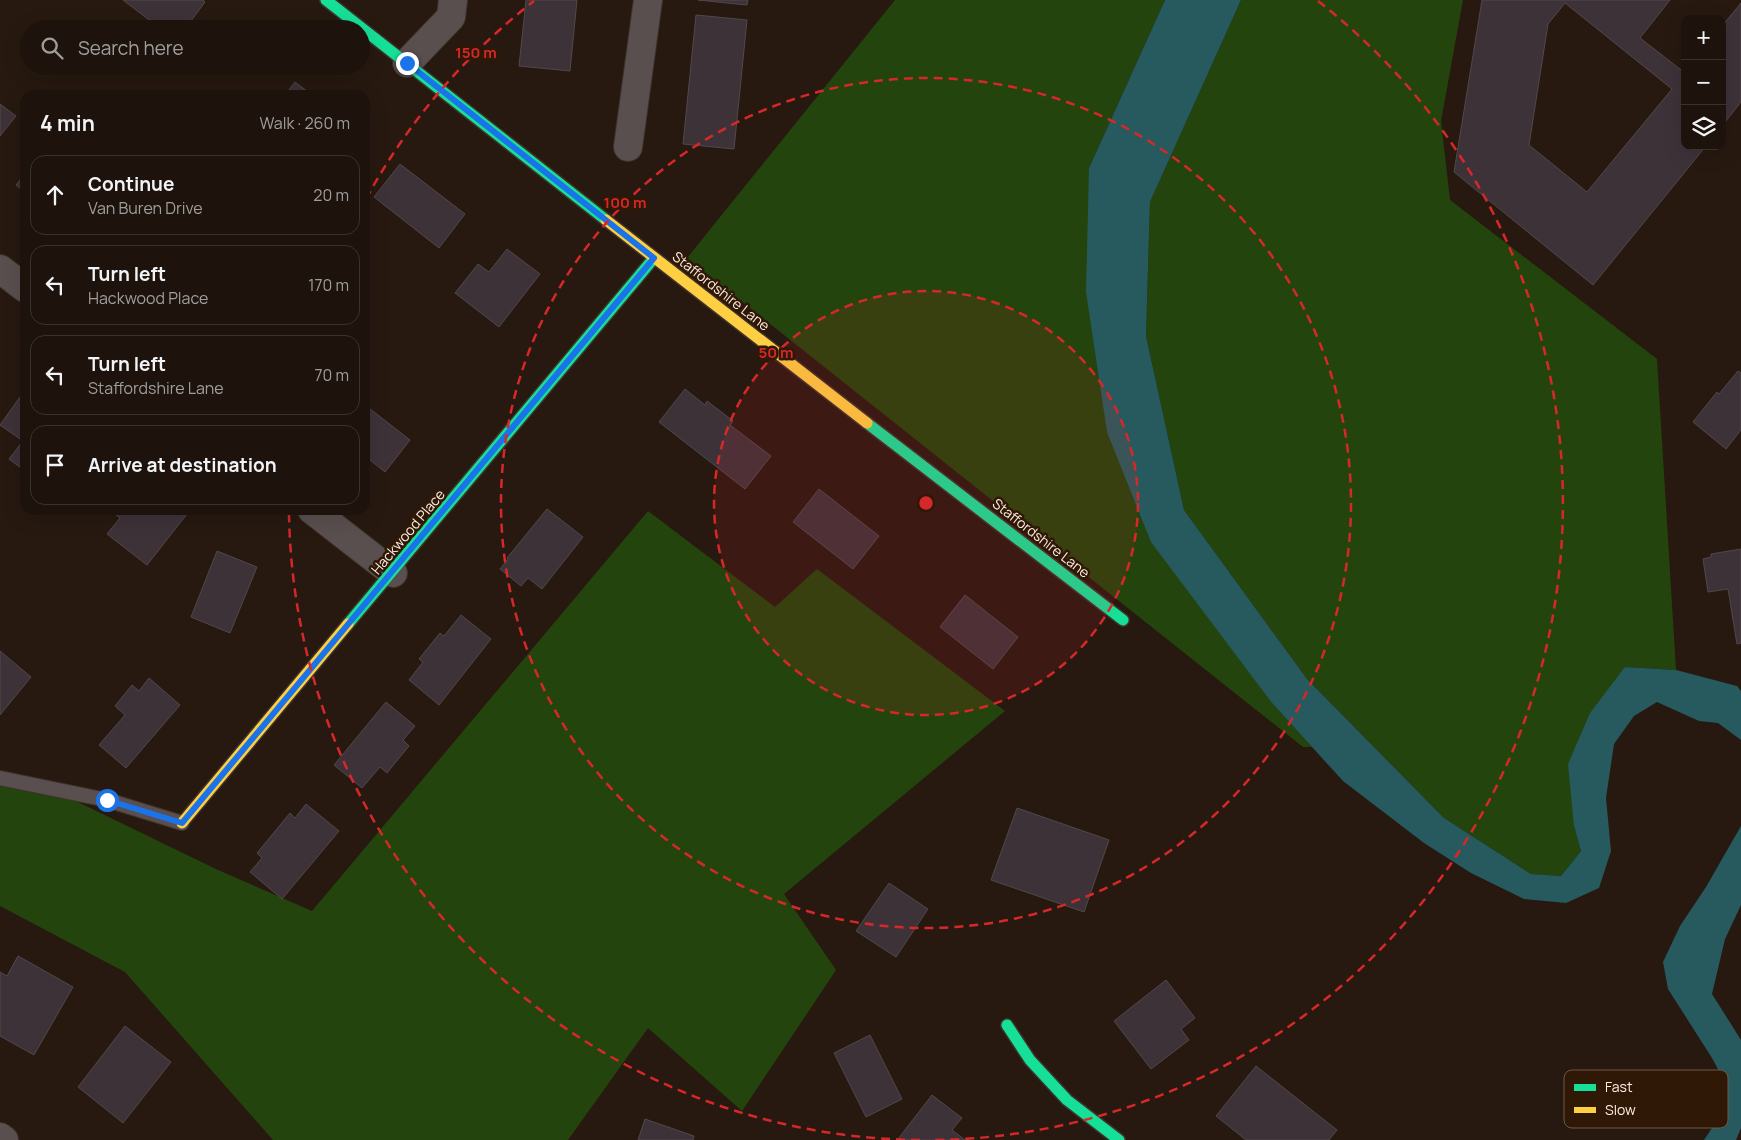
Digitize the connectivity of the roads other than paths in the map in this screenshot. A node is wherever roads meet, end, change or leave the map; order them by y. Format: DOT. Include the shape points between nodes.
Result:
graph roads {
  1 [pos="326,0"];
  2 [pos="453,0"];
  3 [pos="648,0"];
  4 [pos="352,20"];
  5 [pos="370,34"];
  6 [pos="407,63"];
  7 [pos="628,147"];
  8 [pos="654,258"];
  9 [pos="0,269"];
  10 [pos="20,284"];
  11 [pos="318,515"];
  12 [pos="393,573"];
  13 [pos="1123,620"];
  14 [pos="0,778"];
  15 [pos="182,823"];
  16 [pos="1007,1025"];
  17 [pos="0,1137"];
  18 [pos="4,1140"];
  19 [pos="1119,1140"];
  1 -- 4 [label="street, Staffordshire Lane"];
  2 -- 6 [label="street" via="451,17"];
  3 -- 7 [label="street"];
  5 -- 6 [label="street, Staffordshire Lane"];
  6 -- 8 [label="street, Staffordshire Lane"];
  8 -- 12 [label="street, Hackwood Place"];
  8 -- 13 [label="street, Staffordshire Lane"];
  9 -- 10 [label="street"];
  11 -- 12 [label="street"];
  12 -- 15 [label="street, Hackwood Place"];
  14 -- 15 [label="lane" via="107,800"];
  16 -- 19 [label="street" via="1030,1060 1067,1100"];
  17 -- 18 [label="street"];
}
